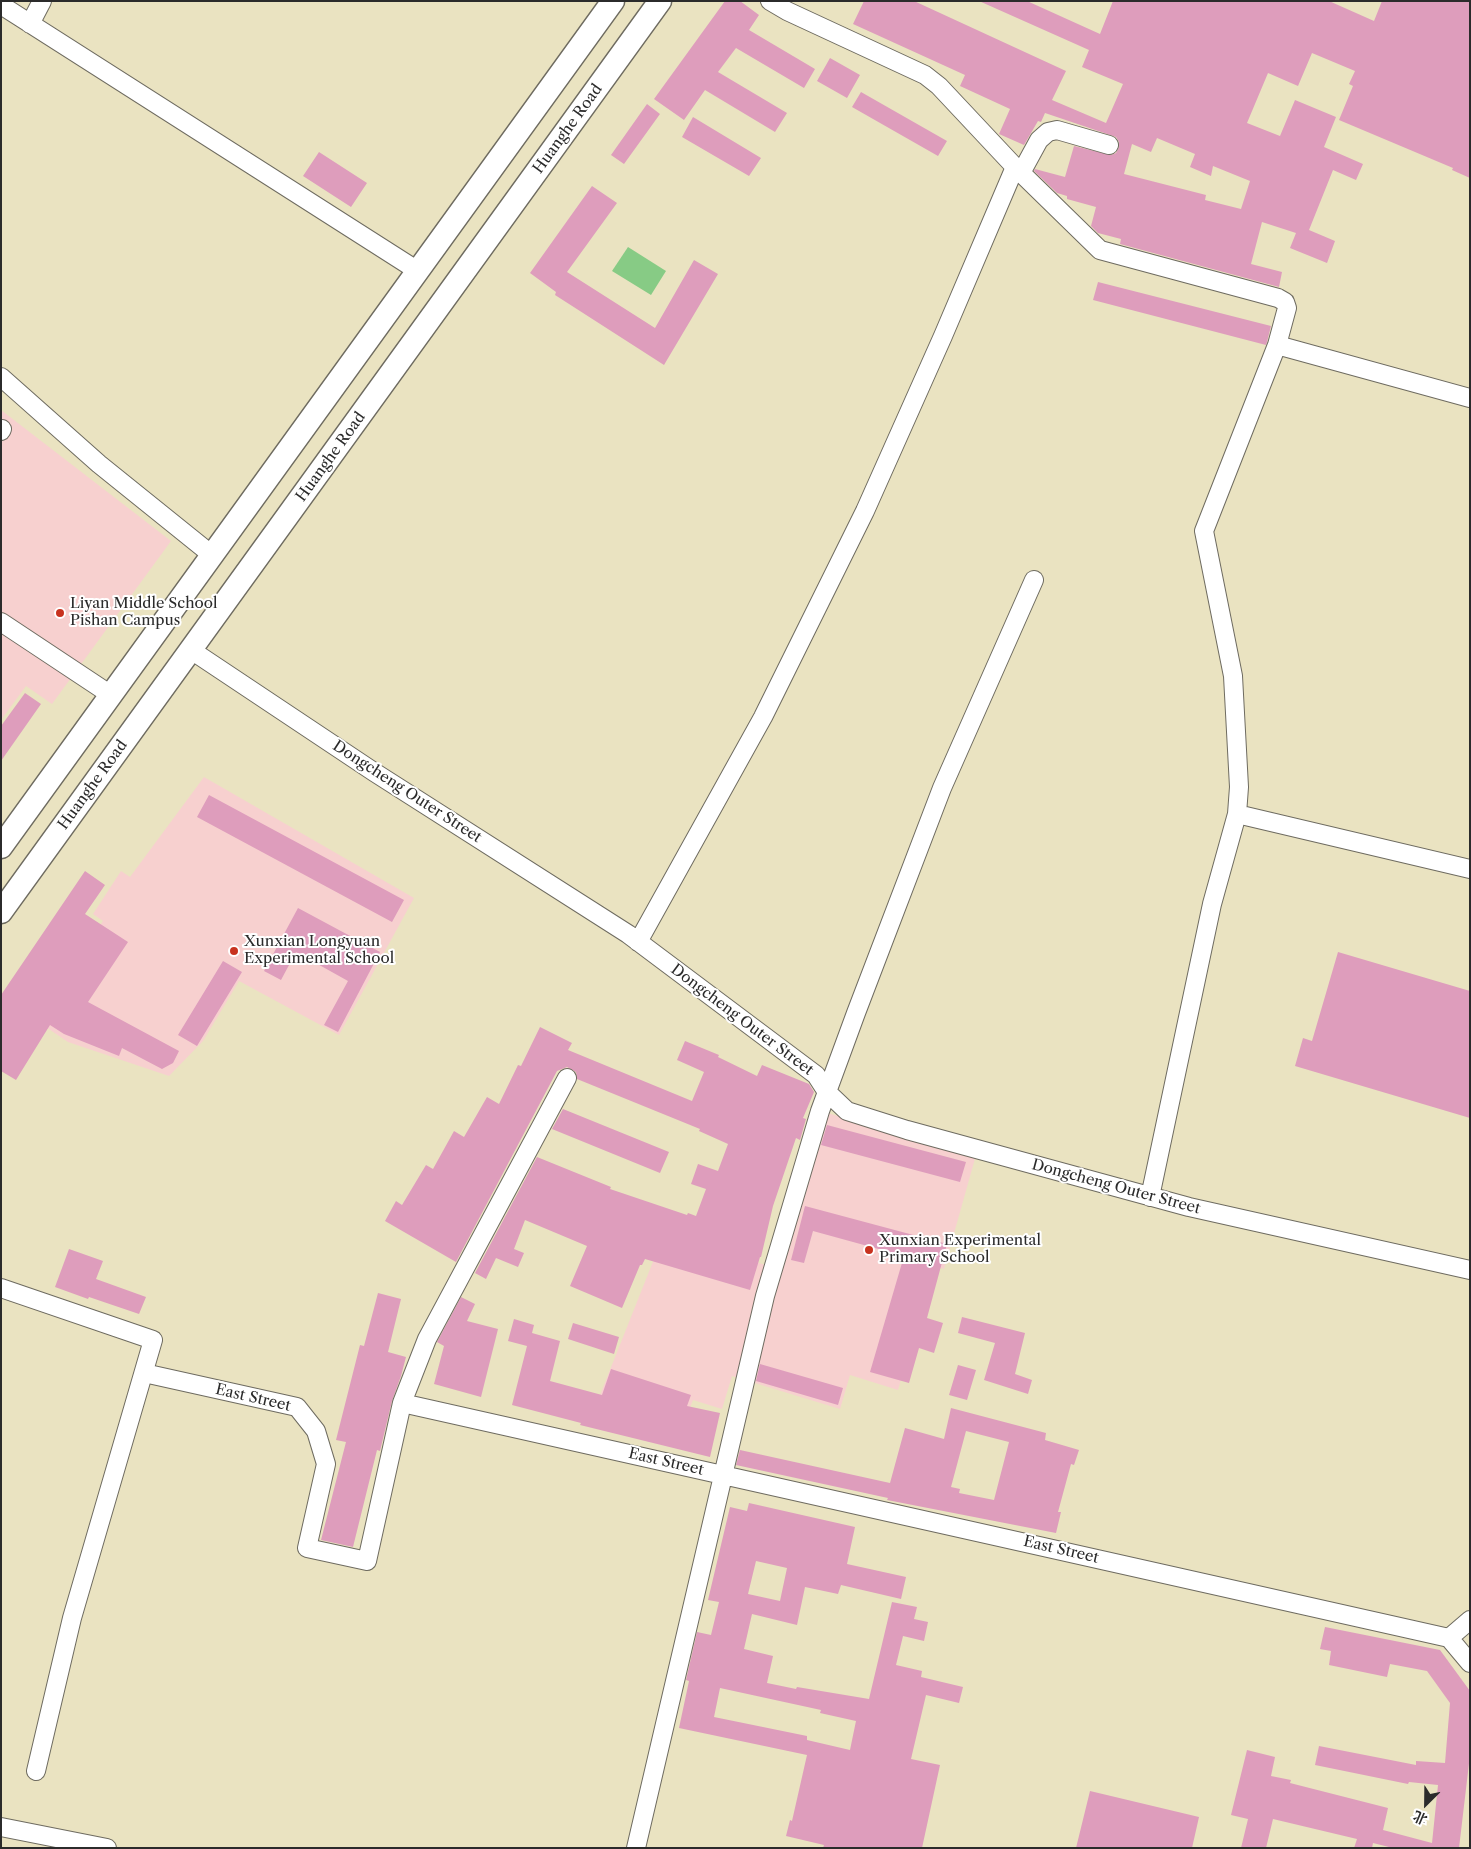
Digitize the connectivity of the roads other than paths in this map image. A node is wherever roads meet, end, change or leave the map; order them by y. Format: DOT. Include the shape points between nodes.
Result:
graph roads {
  1 [pos="42,1"];
  2 [pos="613,1"];
  3 [pos="660,1"];
  4 [pos="770,1"];
  5 [pos="1,6"];
  6 [pos="30,24"];
  7 [pos="1109,145"];
  8 [pos="1018,170"];
  9 [pos="418,271"];
  10 [pos="1277,345"];
  11 [pos="1,377"];
  12 [pos="1470,398"];
  13 [pos="212,555"];
  14 [pos="1034,580"];
  15 [pos="1,622"];
  16 [pos="191,650"];
  17 [pos="111,695"];
  18 [pos="1237,814"];
  19 [pos="1,847"];
  20 [pos="1470,869"];
  21 [pos="1,912"];
  22 [pos="638,942"];
  23 [pos="567,1078"];
  24 [pos="828,1092"];
  25 [pos="1150,1197"];
  26 [pos="1470,1270"];
  27 [pos="1,1288"];
  28 [pos="144,1373"];
  29 [pos="402,1403"];
  30 [pos="722,1474"];
  31 [pos="1470,1620"];
  32 [pos="1449,1638"];
  33 [pos="1470,1663"];
  34 [pos="36,1771"];
  35 [pos="1,1827"];
  36 [pos="89,1846"];
  37 [pos="107,1848"];
  38 [pos="636,1848"];
  1 -- 6 [label="street"];
  2 -- 9 [label="main road"];
  3 -- 16 [label="main road, Huanghe Road"];
  4 -- 8 [label="street" via="925,74"];
  5 -- 6 [label="street"];
  6 -- 9 [label="street"];
  7 -- 8 [label="street" via="1057,130 1048,132"];
  8 -- 10 [label="street" via="1100,250 1285,302 1287,308"];
  8 -- 22 [label="street" via="865,511 763,717"];
  9 -- 13 [label="main road"];
  10 -- 12 [label="street"];
  10 -- 18 [label="street" via="1204,530 1233,676 1239,787"];
  11 -- 13 [label="street" via="99,464"];
  13 -- 17 [label="main road"];
  14 -- 24 [label="street" via="942,788"];
  15 -- 17 [label="street"];
  16 -- 21 [label="main road, Huanghe Road"];
  16 -- 22 [label="street, Dongcheng Outer Street"];
  17 -- 19 [label="main road"];
  18 -- 20 [label="street"];
  18 -- 25 [label="street" via="1212,904"];
  22 -- 24 [label="street, Dongcheng Outer Street" via="816,1074"];
  23 -- 29 [label="street" via="426,1338"];
  24 -- 25 [label="street, Dongcheng Outer Street" via="846,1111"];
  24 -- 30 [label="street" via="765,1296"];
  25 -- 26 [label="street, Dongcheng Outer Street"];
  27 -- 28 [label="street" via="153,1340"];
  28 -- 29 [label="street, East Street" via="297,1407 316,1431 326,1464 307,1548 367,1562"];
  28 -- 34 [label="street" via="72,1618"];
  29 -- 30 [label="street, East Street"];
  30 -- 32 [label="street, East Street"];
  30 -- 38 [label="street"];
  31 -- 32 [label="street"];
  32 -- 33 [label="street"];
  35 -- 36 [label="street"];
  36 -- 37 [label="street"];
}
